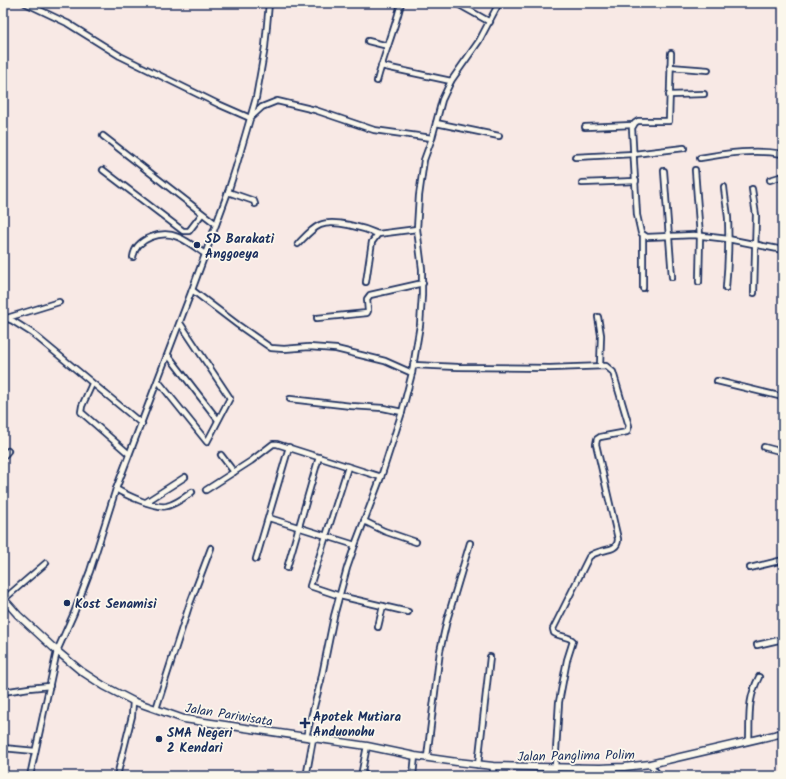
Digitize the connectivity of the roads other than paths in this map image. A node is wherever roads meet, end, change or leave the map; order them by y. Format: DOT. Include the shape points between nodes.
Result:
graph roads {
  1 [pos="25,3"];
  2 [pos="269,3"];
  3 [pos="401,3"];
  4 [pos="456,3"];
  5 [pos="499,3"];
  6 [pos="490,22"];
  7 [pos="368,41"];
  8 [pos="388,46"];
  9 [pos="670,53"];
  10 [pos="381,66"];
  11 [pos="670,67"];
  12 [pos="708,70"];
  13 [pos="378,81"];
  14 [pos="450,81"];
  15 [pos="704,94"];
  16 [pos="669,95"];
  17 [pos="250,118"];
  18 [pos="436,124"];
  19 [pos="633,125"];
  20 [pos="585,127"];
  21 [pos="103,136"];
  22 [pos="499,136"];
  23 [pos="432,138"];
  24 [pos="684,148"];
  25 [pos="634,154"];
  26 [pos="783,154"];
  27 [pos="575,157"];
  28 [pos="700,158"];
  29 [pos="102,170"];
  30 [pos="695,170"];
  31 [pos="664,171"];
  32 [pos="783,176"];
  33 [pos="770,180"];
  34 [pos="636,181"];
  35 [pos="582,183"];
  36 [pos="724,187"];
  37 [pos="752,189"];
  38 [pos="228,192"];
  39 [pos="255,204"];
  40 [pos="202,214"];
  41 [pos="216,224"];
  42 [pos="417,229"];
  43 [pos="378,234"];
  44 [pos="643,235"];
  45 [pos="669,236"];
  46 [pos="700,236"];
  47 [pos="728,239"];
  48 [pos="298,244"];
  49 [pos="756,244"];
  50 [pos="783,250"];
  51 [pos="205,254"];
  52 [pos="133,257"];
  53 [pos="672,277"];
  54 [pos="366,282"];
  55 [pos="699,282"];
  56 [pos="422,283"];
  57 [pos="643,288"];
  58 [pos="726,288"];
  59 [pos="192,290"];
  60 [pos="754,293"];
  61 [pos="59,302"];
  62 [pos="598,317"];
  63 [pos="5,318"];
  64 [pos="316,318"];
  65 [pos="180,323"];
  66 [pos="168,355"];
  67 [pos="413,365"];
  68 [pos="600,366"];
  69 [pos="412,374"];
  70 [pos="158,381"];
  71 [pos="717,381"];
  72 [pos="92,384"];
  73 [pos="783,397"];
  74 [pos="290,399"];
  75 [pos="402,412"];
  76 [pos="218,420"];
  77 [pos="142,424"];
  78 [pos="289,447"];
  79 [pos="764,447"];
  80 [pos="8,451"];
  81 [pos="783,452"];
  82 [pos="129,454"];
  83 [pos="221,454"];
  84 [pos="3,457"];
  85 [pos="319,457"];
  86 [pos="348,467"];
  87 [pos="234,472"];
  88 [pos="185,477"];
  89 [pos="381,477"];
  90 [pos="116,489"];
  91 [pos="206,490"];
  92 [pos="192,492"];
  93 [pos="146,502"];
  94 [pos="269,518"];
  95 [pos="364,521"];
  96 [pos="298,527"];
  97 [pos="326,536"];
  98 [pos="416,542"];
  99 [pos="470,543"];
  100 [pos="355,545"];
  101 [pos="210,548"];
  102 [pos="256,559"];
  103 [pos="783,560"];
  104 [pos="46,563"];
  105 [pos="287,568"];
  106 [pos="750,568"];
  107 [pos="340,596"];
  108 [pos="3,599"];
  109 [pos="383,606"];
  110 [pos="408,612"];
  111 [pos="378,627"];
  112 [pos="783,639"];
  113 [pos="757,645"];
  114 [pos="57,651"];
  115 [pos="490,657"];
  116 [pos="759,677"];
  117 [pos="50,686"];
  118 [pos="3,692"];
  119 [pos="133,701"];
  120 [pos="156,709"];
  121 [pos="783,733"];
  122 [pos="306,738"];
  123 [pos="313,739"];
  124 [pos="749,741"];
  125 [pos="368,746"];
  126 [pos="3,748"];
  127 [pos="35,751"];
  128 [pos="415,756"];
  129 [pos="427,758"];
  130 [pos="650,764"];
  131 [pos="478,765"];
  132 [pos="493,766"];
  133 [pos="555,767"];
  134 [pos="578,767"];
  135 [pos="306,772"];
  136 [pos="361,775"];
  137 [pos="30,776"];
  138 [pos="117,776"];
  139 [pos="368,776"];
  140 [pos="413,776"];
  141 [pos="493,776"];
  142 [pos="577,776"];
  143 [pos="658,776"];
  1 -- 17 [label="street" via="67,23 120,56"];
  2 -- 17 [label="street" via="262,68"];
  3 -- 8 [label="street"];
  4 -- 6 [label="street"];
  5 -- 6 [label="street"];
  6 -- 14 [label="street"];
  7 -- 8 [label="street"];
  8 -- 10 [label="street"];
  9 -- 11 [label="street"];
  10 -- 13 [label="street"];
  10 -- 14 [label="street"];
  11 -- 12 [label="street"];
  11 -- 16 [label="street"];
  14 -- 18 [label="street"];
  15 -- 16 [label="street"];
  16 -- 19 [label="street" via="668,121 638,121"];
  17 -- 23 [label="street" via="262,107 281,101 374,130"];
  17 -- 38 [label="street"];
  18 -- 22 [label="street"];
  18 -- 23 [label="street"];
  19 -- 20 [label="street"];
  19 -- 25 [label="street"];
  21 -- 40 [label="street"];
  23 -- 42 [label="street" via="424,160"];
  24 -- 25 [label="street"];
  25 -- 27 [label="street"];
  25 -- 34 [label="street"];
  26 -- 28 [label="street" via="756,151"];
  29 -- 40 [label="street" via="183,231 189,231"];
  30 -- 46 [label="street"];
  31 -- 45 [label="street"];
  32 -- 33 [label="street"];
  34 -- 35 [label="street"];
  34 -- 44 [label="street" via="640,231"];
  36 -- 47 [label="street"];
  37 -- 49 [label="street" via="756,215"];
  38 -- 39 [label="street" via="254,201"];
  38 -- 41 [label="street"];
  40 -- 41 [label="street"];
  41 -- 51 [label="street"];
  42 -- 43 [label="street"];
  42 -- 56 [label="street"];
  43 -- 48 [label="street" via="364,228 327,224 314,229"];
  43 -- 54 [label="street" via="372,242"];
  44 -- 45 [label="street"];
  44 -- 57 [label="street"];
  45 -- 46 [label="street"];
  45 -- 53 [label="street"];
  46 -- 47 [label="street"];
  46 -- 55 [label="street"];
  47 -- 49 [label="street"];
  47 -- 58 [label="street"];
  49 -- 50 [label="street"];
  49 -- 60 [label="street"];
  51 -- 52 [label="street" via="187,241 167,234 146,239 136,247"];
  51 -- 59 [label="street"];
  56 -- 64 [label="street" via="369,296 367,313"];
  56 -- 67 [label="street" via="420,325"];
  59 -- 65 [label="street"];
  59 -- 69 [label="street" via="271,348 336,349 385,361"];
  61 -- 63 [label="street"];
  62 -- 68 [label="street" via="601,335"];
  63 -- 72 [label="street" via="32,334"];
  65 -- 66 [label="street"];
  65 -- 76 [label="street" via="230,398"];
  66 -- 70 [label="street"];
  66 -- 76 [label="street"];
  67 -- 68 [label="street" via="550,368"];
  67 -- 69 [label="street"];
  68 -- 133 [label="street" via="606,366 613,372 629,426 627,432 600,437 596,442 618,542 617,546 593,552 589,557 553,629 554,633 573,641 559,702"];
  69 -- 75 [label="street"];
  70 -- 76 [label="street" via="207,442"];
  70 -- 77 [label="street"];
  71 -- 73 [label="street"];
  72 -- 77 [label="street"];
  72 -- 82 [label="street" via="81,412"];
  74 -- 75 [label="street"];
  75 -- 89 [label="street"];
  77 -- 82 [label="street"];
  78 -- 85 [label="street"];
  78 -- 87 [label="street" via="272,444"];
  78 -- 94 [label="street"];
  79 -- 81 [label="street"];
  80 -- 84 [label="street"];
  82 -- 90 [label="street"];
  83 -- 87 [label="street"];
  85 -- 86 [label="street"];
  85 -- 96 [label="street"];
  86 -- 89 [label="street"];
  86 -- 97 [label="street"];
  87 -- 91 [label="street"];
  88 -- 93 [label="street"];
  89 -- 95 [label="street"];
  90 -- 93 [label="street"];
  90 -- 114 [label="street" via="90,571"];
  92 -- 93 [label="street" via="167,506 161,507"];
  94 -- 96 [label="street"];
  94 -- 102 [label="street"];
  95 -- 98 [label="street"];
  95 -- 100 [label="street"];
  96 -- 97 [label="street"];
  96 -- 105 [label="street"];
  97 -- 100 [label="street"];
  97 -- 107 [label="street" via="310,586"];
  99 -- 129 [label="street" via="440,651"];
  100 -- 107 [label="street"];
  101 -- 120 [label="street"];
  103 -- 106 [label="street"];
  104 -- 108 [label="street"];
  107 -- 109 [label="street"];
  107 -- 122 [label="street"];
  108 -- 114 [label="street, Jalan Pariwisata"];
  109 -- 110 [label="street"];
  109 -- 111 [label="street"];
  112 -- 113 [label="street"];
  114 -- 117 [label="street"];
  114 -- 119 [label="street, Jalan Pariwisata" via="81,671"];
  115 -- 131 [label="street"];
  116 -- 124 [label="street" via="750,703"];
  117 -- 118 [label="street"];
  117 -- 127 [label="street"];
  119 -- 120 [label="street, Jalan Pariwisata"];
  119 -- 138 [label="street" via="132,716"];
  120 -- 122 [label="street, Jalan Pariwisata" via="184,719"];
  121 -- 124 [label="street, Jalan Panglima Polim"];
  122 -- 123 [label="street, Jalan Pariwisata"];
  123 -- 125 [label="street, Jalan Pariwisata"];
  123 -- 135 [label="street"];
  124 -- 130 [label="street, Jalan Panglima Polim"];
  125 -- 128 [label="street, Jalan Panglima Polim"];
  125 -- 136 [label="street"];
  126 -- 127 [label="street"];
  127 -- 137 [label="street"];
  128 -- 129 [label="street, Jalan Panglima Polim"];
  128 -- 140 [label="street"];
  129 -- 131 [label="street, Jalan Panglima Polim"];
  130 -- 134 [label="street, Jalan Panglima Polim"];
  130 -- 143 [label="street"];
  131 -- 132 [label="street, Jalan Panglima Polim"];
  132 -- 133 [label="street, Jalan Panglima Polim"];
  132 -- 141 [label="street"];
  133 -- 134 [label="street, Jalan Panglima Polim"];
  134 -- 142 [label="street"];
  136 -- 139 [label="street"];
}
